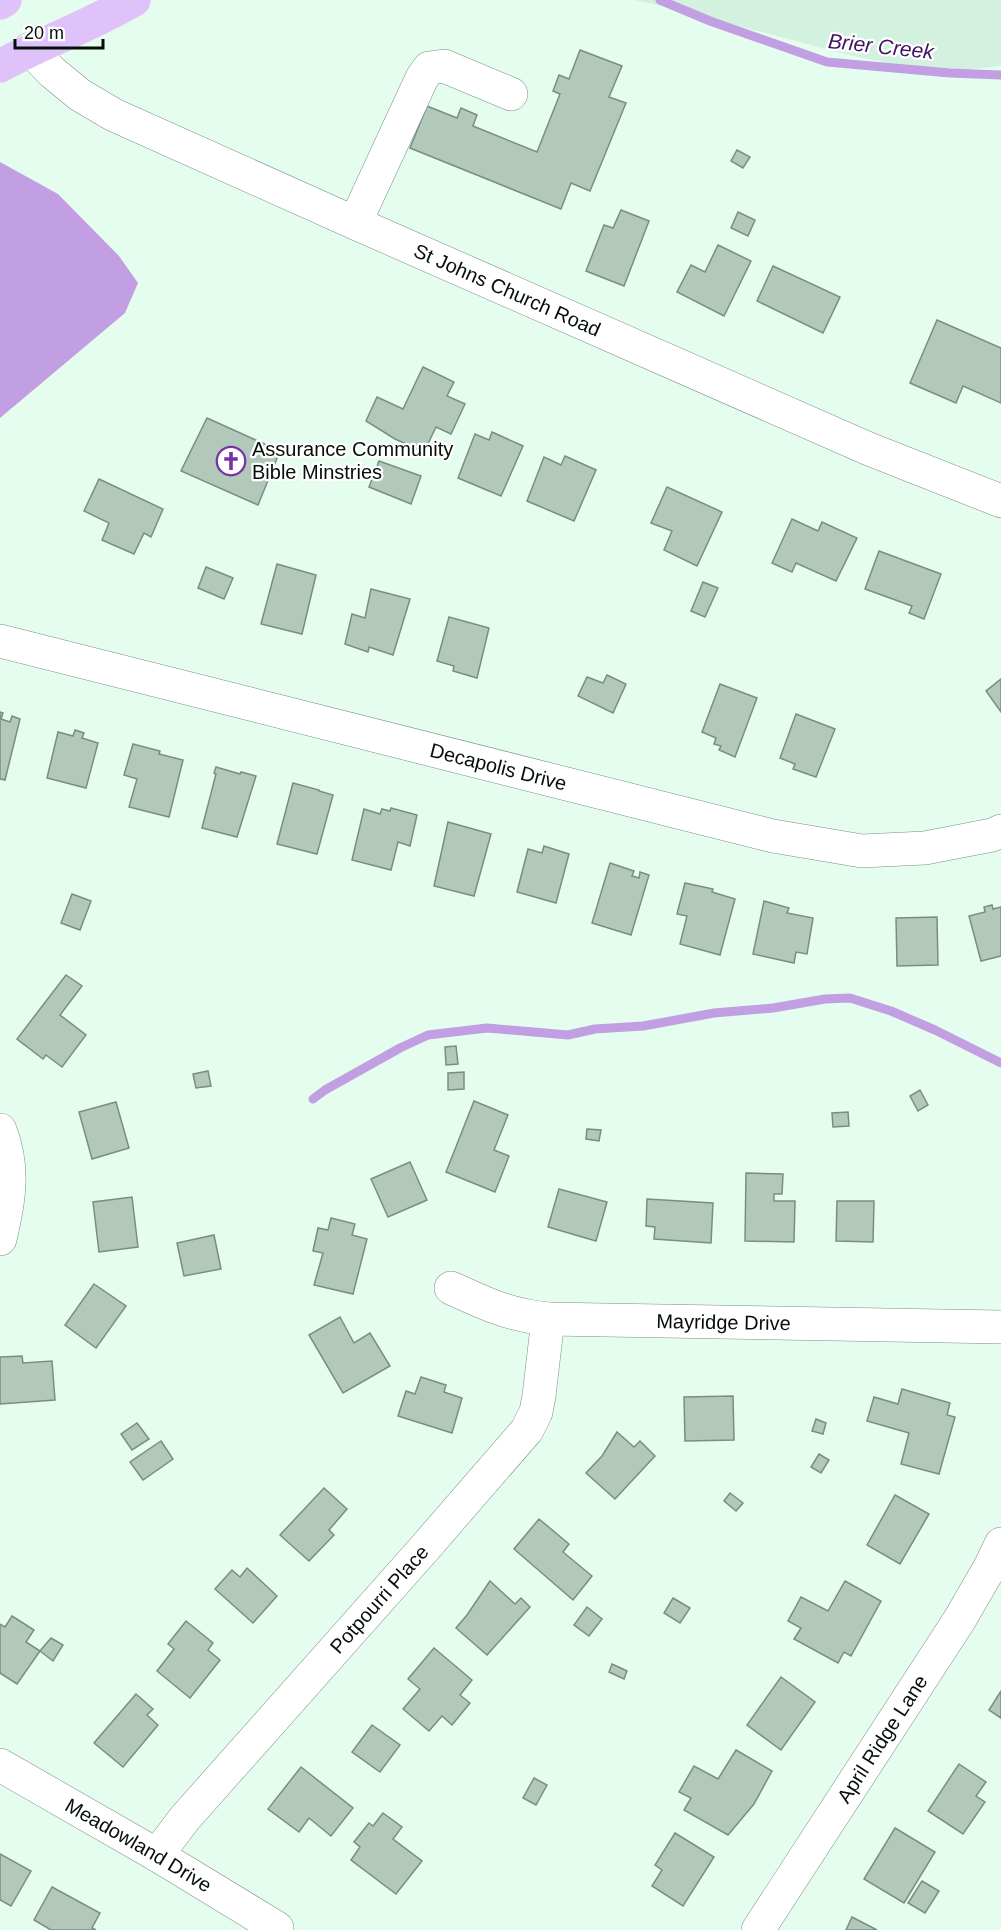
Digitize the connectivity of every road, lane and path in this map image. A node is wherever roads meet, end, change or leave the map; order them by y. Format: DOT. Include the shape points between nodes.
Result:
graph roads {
  1 [pos="5,0"];
  2 [pos="134,0"];
  3 [pos="0,3"];
  4 [pos="30,49"];
  5 [pos="0,66"];
  6 [pos="511,94"];
  7 [pos="355,224"];
  8 [pos="1001,501"];
  9 [pos="0,641"];
  10 [pos="1001,831"];
  11 [pos="0,1130"];
  12 [pos="0,1239"];
  13 [pos="451,1288"];
  14 [pos="548,1319"];
  15 [pos="1001,1327"];
  16 [pos="1001,1544"];
  17 [pos="0,1765"];
  18 [pos="157,1856"];
  19 [pos="277,1928"];
  20 [pos="758,1930"];
  1 -- 3 [label="main road"];
  2 -- 4 [label="main road" via="101,19"];
  4 -- 5 [label="main road"];
  4 -- 7 [label="street, St Johns Church Road" via="80,95 114,115"];
  6 -- 7 [label="street" via="444,66 429,68"];
  7 -- 8 [label="street, St Johns Church Road" via="869,449"];
  9 -- 10 [label="street, Decapolis Drive" via="773,836 861,851 925,848"];
  11 -- 12 [label="street" via="10,1168"];
  13 -- 14 [label="street, Mayridge Drive" via="522,1317"];
  14 -- 15 [label="street, Mayridge Drive"];
  14 -- 18 [label="street, Potpourri Place" via="536,1412 527,1430 193,1809"];
  16 -- 20 [label="street, April Ridge Lane" via="960,1619"];
  17 -- 18 [label="street, Meadowland Drive"];
  18 -- 19 [label="street, Meadowland Drive"];
}
